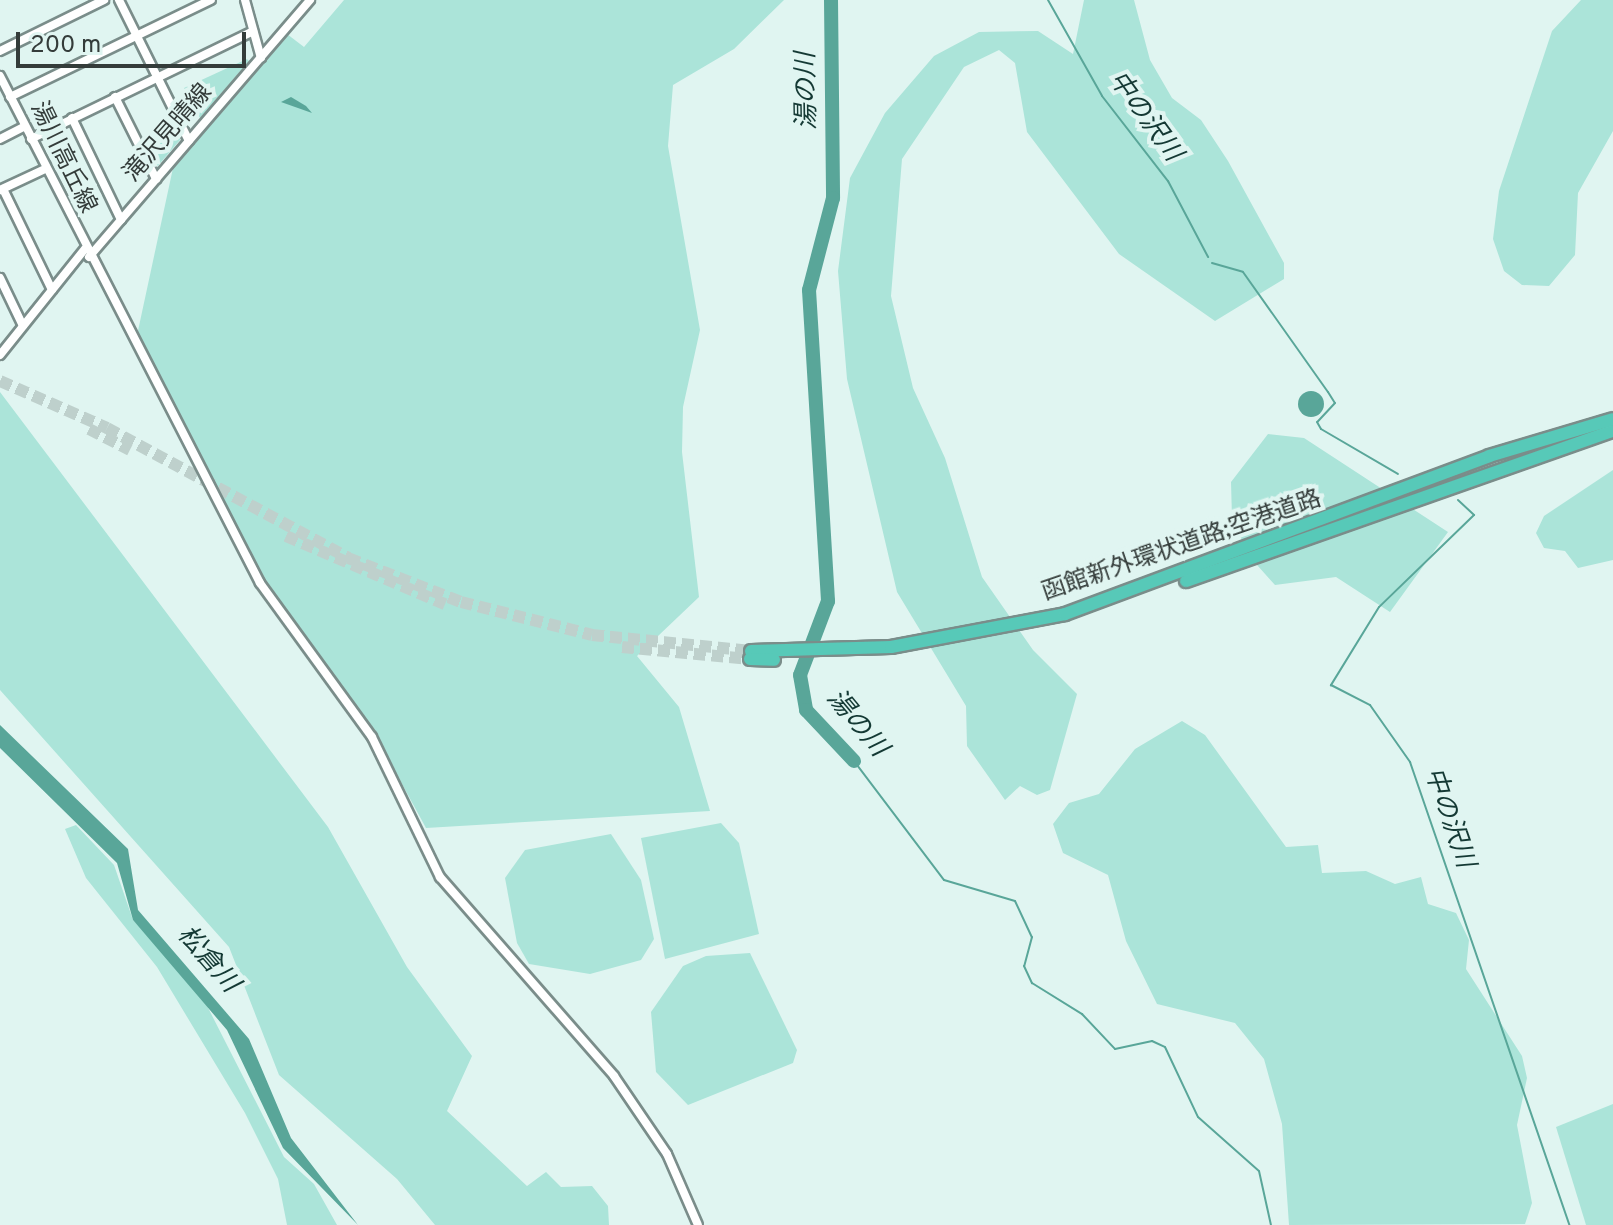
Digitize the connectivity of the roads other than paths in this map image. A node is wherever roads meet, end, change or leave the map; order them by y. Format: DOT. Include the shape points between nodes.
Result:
graph roads {
  1 [pos="104,0"];
  2 [pos="119,0"];
  3 [pos="211,0"];
  4 [pos="245,0"];
  5 [pos="310,0"];
  6 [pos="253,31"];
  7 [pos="136,35"];
  8 [pos="0,51"];
  9 [pos="261,58"];
  10 [pos="157,76"];
  11 [pos="1,80"];
  12 [pos="10,97"];
  13 [pos="115,97"];
  14 [pos="72,118"];
  15 [pos="25,126"];
  16 [pos="0,139"];
  17 [pos="31,139"];
  18 [pos="189,141"];
  19 [pos="45,169"];
  20 [pos="156,179"];
  21 [pos="1,190"];
  22 [pos="121,220"];
  23 [pos="87,253"];
  24 [pos="0,278"];
  25 [pos="52,290"];
  26 [pos="23,326"];
  27 [pos="0,355"];
  28 [pos="1613,419"];
  29 [pos="1613,431"];
  30 [pos="751,655"];
  31 [pos="826,655"];
  32 [pos="698,1225"];
  1 -- 8 [label="street"];
  2 -- 7 [label="street"];
  3 -- 7 [label="street"];
  4 -- 6 [label="street"];
  5 -- 9 [label="street, 滝沢見晴線"];
  6 -- 9 [label="street"];
  6 -- 10 [label="street"];
  7 -- 10 [label="street"];
  7 -- 12 [label="street"];
  9 -- 18 [label="street, 滝沢見晴線"];
  10 -- 13 [label="street"];
  10 -- 18 [label="street"];
  11 -- 12 [label="street, 湯川高丘線"];
  12 -- 15 [label="street, 湯川高丘線"];
  13 -- 14 [label="street"];
  13 -- 20 [label="street"];
  14 -- 17 [label="street"];
  14 -- 22 [label="street"];
  15 -- 16 [label="street"];
  15 -- 17 [label="street, 湯川高丘線"];
  17 -- 19 [label="street, 湯川高丘線"];
  18 -- 20 [label="street, 滝沢見晴線"];
  19 -- 21 [label="street"];
  19 -- 23 [label="street, 湯川高丘線"];
  20 -- 22 [label="street, 滝沢見晴線"];
  21 -- 25 [label="street"];
  22 -- 23 [label="street, 滝沢見晴線"];
  23 -- 25 [label="street, 滝沢見晴線"];
  23 -- 32 [label="street, 湯川高丘線" via="260,583 387,762 431,863 614,1076 667,1154"];
  24 -- 26 [label="street"];
  25 -- 26 [label="street, 滝沢見晴線"];
  26 -- 27 [label="street, 滝沢見晴線"];
  28 -- 31 [label="highway, 函館新外環状道路;空港道路" via="1489,456 1065,614 956,639"];
  29 -- 31 [label="highway, 函館新外環状道路;空港道路" via="1066,621 957,645"];
  30 -- 31 [label="highway, 函館新外環状道路;空港道路"];
}
